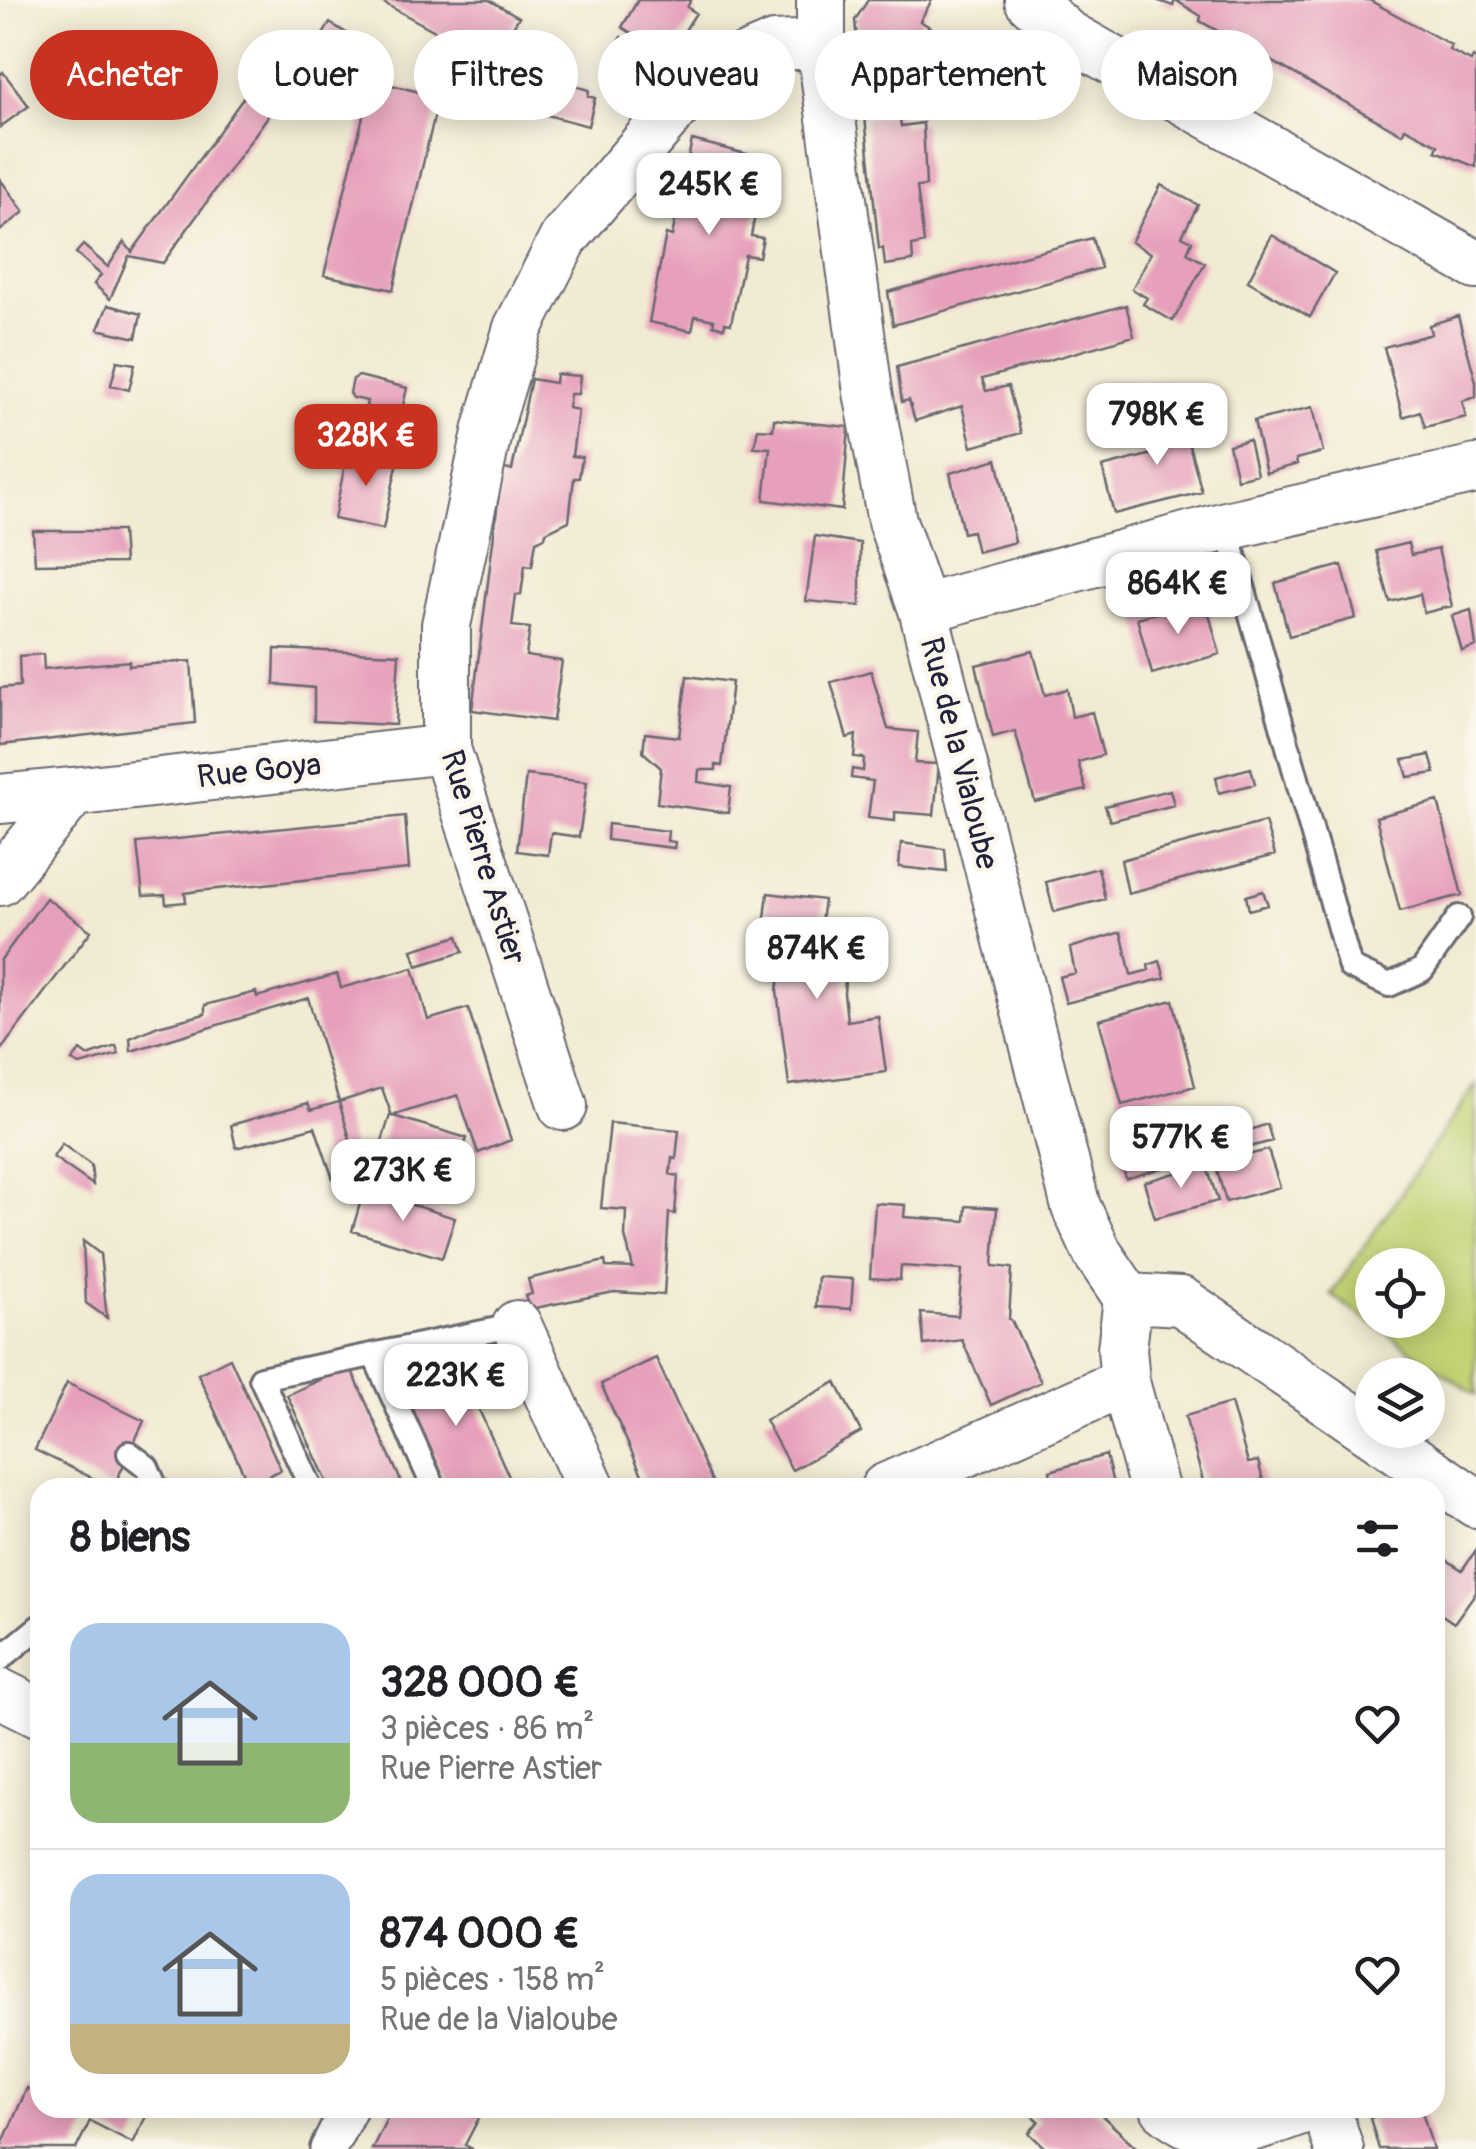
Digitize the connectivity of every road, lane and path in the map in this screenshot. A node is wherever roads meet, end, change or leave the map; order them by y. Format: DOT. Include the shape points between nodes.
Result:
graph roads {
  1 [pos="1029,0"];
  2 [pos="821,22"];
  3 [pos="1476,265"];
  4 [pos="1476,470"];
  5 [pos="1226,526"];
  6 [pos="923,609"];
  7 [pos="446,749"];
  8 [pos="73,792"];
  9 [pos="0,798"];
  10 [pos="0,881"];
  11 [pos="1458,918"];
  12 [pos="563,1106"];
  13 [pos="1128,1298"];
  14 [pos="517,1325"];
  15 [pos="375,1357"];
  16 [pos="1125,1382"];
  17 [pos="129,1454"];
  18 [pos="152,1478"];
  19 [pos="306,1478"];
  20 [pos="429,1478"];
  21 [pos="586,1478"];
  22 [pos="908,1478"];
  23 [pos="1151,1478"];
  24 [pos="1440,1478"];
  25 [pos="1445,1482"];
  26 [pos="1476,1503"];
  27 [pos="30,1634"];
  28 [pos="0,1659"];
  29 [pos="0,1693"];
  30 [pos="30,1708"];
  31 [pos="343,2118"];
  32 [pos="1176,2118"];
  33 [pos="1278,2118"];
  34 [pos="1329,2118"];
  35 [pos="328,2149"];
  36 [pos="1340,2149"];
  1 -- 3 [label="street" via="1066,34"];
  2 -- 6 [label="street, Rue de la Vialoube" via="868,392 892,520"];
  2 -- 7 [label="street, Rue Pierre Astier" via="688,92 564,238 518,328 488,428 446,625"];
  4 -- 5 [label="street"];
  5 -- 6 [label="street"];
  5 -- 11 [label="lane" via="1350,967 1389,985 1422,970"];
  6 -- 13 [label="street, Rue de la Vialoube" via="1076,1208"];
  7 -- 8 [label="street, Rue Goya"];
  7 -- 12 [label="street, Rue Pierre Astier"];
  8 -- 9 [label="street, Rue Goya"];
  8 -- 10 [label="street"];
  13 -- 16 [label="street"];
  13 -- 24 [label="street" via="1190,1306"];
  14 -- 15 [label="lane"];
  14 -- 21 [label="street"];
  15 -- 19 [label="lane" via="261,1378"];
  15 -- 20 [label="lane"];
  16 -- 22 [label="street"];
  16 -- 23 [label="street"];
  17 -- 18 [label="lane"];
  25 -- 26 [label="street"];
  27 -- 28 [label="lane"];
  29 -- 30 [label="street"];
  31 -- 35 [label="street"];
  32 -- 33 [label="street" via="1227,2136"];
  34 -- 36 [label="street"];
}
